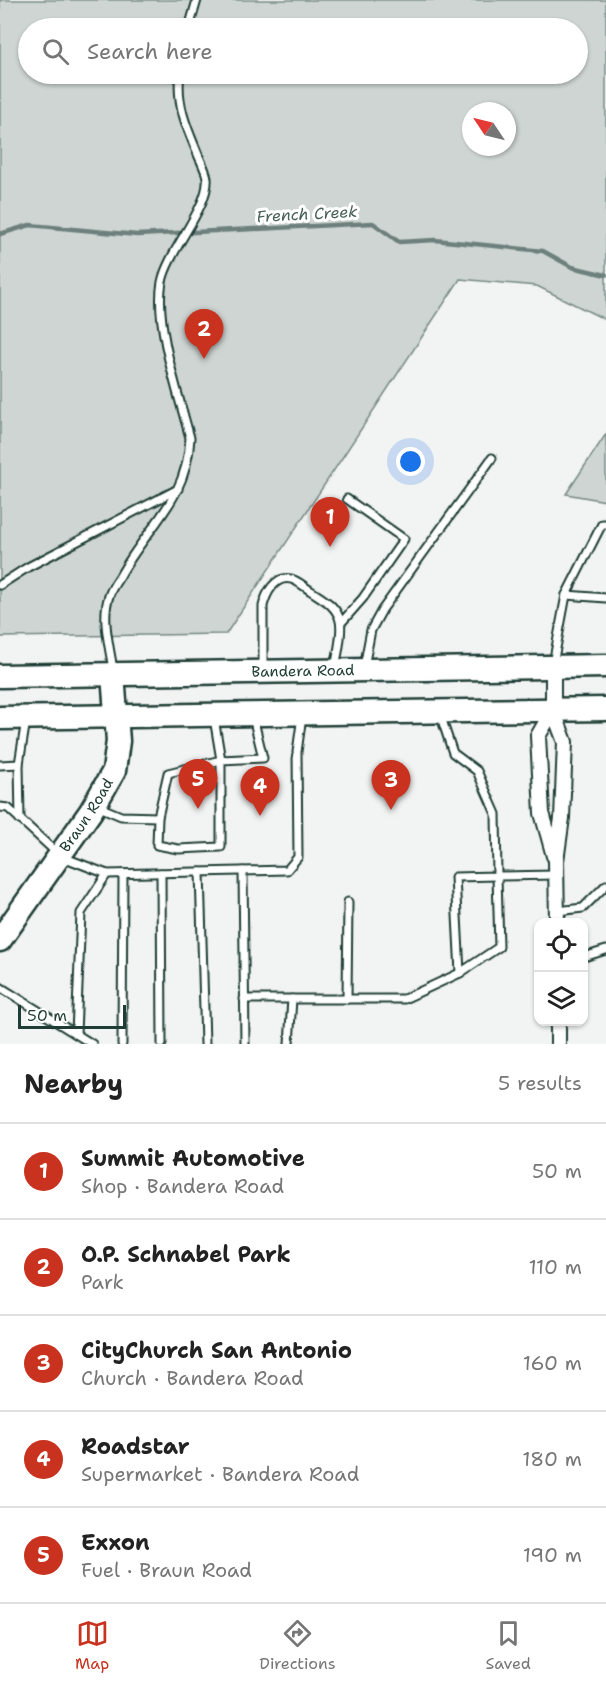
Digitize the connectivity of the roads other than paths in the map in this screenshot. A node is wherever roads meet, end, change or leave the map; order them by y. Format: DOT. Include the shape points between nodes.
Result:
graph roads {
  1 [pos="197,0"];
  2 [pos="192,18"];
  3 [pos="178,84"];
  4 [pos="492,458"];
  5 [pos="178,489"];
  6 [pos="347,499"];
  7 [pos="606,524"];
  8 [pos="0,585"];
  9 [pos="566,595"];
  10 [pos="606,598"];
  11 [pos="341,622"];
  12 [pos="606,666"];
  13 [pos="553,667"];
  14 [pos="335,670"];
  15 [pos="363,670"];
  16 [pos="263,671"];
  17 [pos="113,674"];
  18 [pos="0,676"];
  19 [pos="606,709"];
  20 [pos="553,710"];
  21 [pos="439,712"];
  22 [pos="253,714"];
  23 [pos="302,714"];
  24 [pos="214,715"];
  25 [pos="116,716"];
  26 [pos="26,717"];
  27 [pos="0,718"];
  28 [pos="221,760"];
  29 [pos="19,764"];
  30 [pos="0,765"];
  31 [pos="95,806"];
  32 [pos="0,807"];
  33 [pos="158,817"];
  34 [pos="20,820"];
  35 [pos="60,856"];
  36 [pos="556,861"];
  37 [pos="243,871"];
  38 [pos="201,872"];
  39 [pos="161,873"];
  40 [pos="107,874"];
  41 [pos="123,874"];
  42 [pos="556,875"];
  43 [pos="497,876"];
  44 [pos="606,885"];
  45 [pos="348,902"];
  46 [pos="557,917"];
  47 [pos="0,940"];
  48 [pos="606,950"];
  49 [pos="588,956"];
  50 [pos="460,973"];
  51 [pos="0,987"];
  52 [pos="244,999"];
  53 [pos="292,999"];
  54 [pos="347,999"];
  55 [pos="558,1026"];
  56 [pos="76,1034"];
  57 [pos="92,1044"];
  58 [pos="122,1044"];
  59 [pos="162,1044"];
  60 [pos="205,1044"];
  61 [pos="245,1044"];
  62 [pos="289,1044"];
  63 [pos="558,1044"];
  1 -- 2 [label="lane"];
  3 -- 5 [label="lane" via="183,118 207,178 199,206 162,280 159,306 190,438 189,456"];
  4 -- 15 [label="lane" via="382,610 371,630"];
  5 -- 8 [label="lane"];
  5 -- 17 [label="lane" via="108,597 106,616"];
  6 -- 11 [label="lane" via="404,539 363,598"];
  7 -- 9 [label="lane" via="602,524"];
  9 -- 10 [label="lane"];
  9 -- 13 [label="lane"];
  11 -- 14 [label="lane"];
  11 -- 16 [label="lane" via="327,602 291,579 273,585 263,606"];
  12 -- 13 [label="main road, Bandera Road"];
  13 -- 15 [label="main road, Bandera Road"];
  13 -- 20 [label="street"];
  14 -- 15 [label="main road, Bandera Road"];
  14 -- 16 [label="main road, Bandera Road"];
  16 -- 17 [label="main road, Bandera Road"];
  17 -- 18 [label="main road, Bandera Road"];
  17 -- 25 [label="main road, Braun Road"];
  19 -- 20 [label="main road"];
  20 -- 21 [label="main road"];
  20 -- 36 [label="street" via="565,742"];
  20 -- 36 [label="street" via="538,736 542,813"];
  21 -- 23 [label="main road"];
  21 -- 43 [label="lane" via="453,753 477,771 496,814"];
  22 -- 23 [label="main road"];
  22 -- 24 [label="main road"];
  22 -- 28 [label="lane" via="263,758"];
  23 -- 37 [label="lane" via="297,752 298,857 287,870"];
  24 -- 25 [label="main road"];
  24 -- 28 [label="lane"];
  25 -- 26 [label="main road"];
  25 -- 31 [label="main road, Braun Road" via="114,771"];
  26 -- 27 [label="main road"];
  26 -- 29 [label="lane"];
  28 -- 33 [label="lane" via="168,772"];
  28 -- 33 [label="lane" via="221,847 178,849 157,845"];
  29 -- 30 [label="lane"];
  29 -- 34 [label="lane"];
  31 -- 33 [label="lane" via="121,816"];
  31 -- 35 [label="main road, Braun Road"];
  32 -- 34 [label="lane" via="8,808"];
  34 -- 35 [label="lane"];
  35 -- 40 [label="lane"];
  35 -- 47 [label="main road, Braun Road"];
  36 -- 42 [label="street"];
  37 -- 38 [label="lane"];
  37 -- 52 [label="lane"];
  38 -- 39 [label="lane"];
  38 -- 60 [label="lane"];
  39 -- 41 [label="lane"];
  39 -- 59 [label="lane"];
  40 -- 41 [label="lane"];
  40 -- 56 [label="lane" via="81,912"];
  41 -- 58 [label="lane"];
  42 -- 43 [label="lane"];
  42 -- 46 [label="street"];
  43 -- 50 [label="lane" via="498,947"];
  43 -- 50 [label="lane" via="455,877"];
  44 -- 46 [label="lane" via="583,908"];
  45 -- 54 [label="lane"];
  48 -- 49 [label="lane"];
  50 -- 54 [label="lane" via="404,999"];
  51 -- 56 [label="lane"];
  52 -- 53 [label="lane"];
  52 -- 61 [label="lane"];
  53 -- 54 [label="lane"];
  53 -- 62 [label="lane"];
  55 -- 63 [label="street"];
  56 -- 57 [label="lane"];
}
